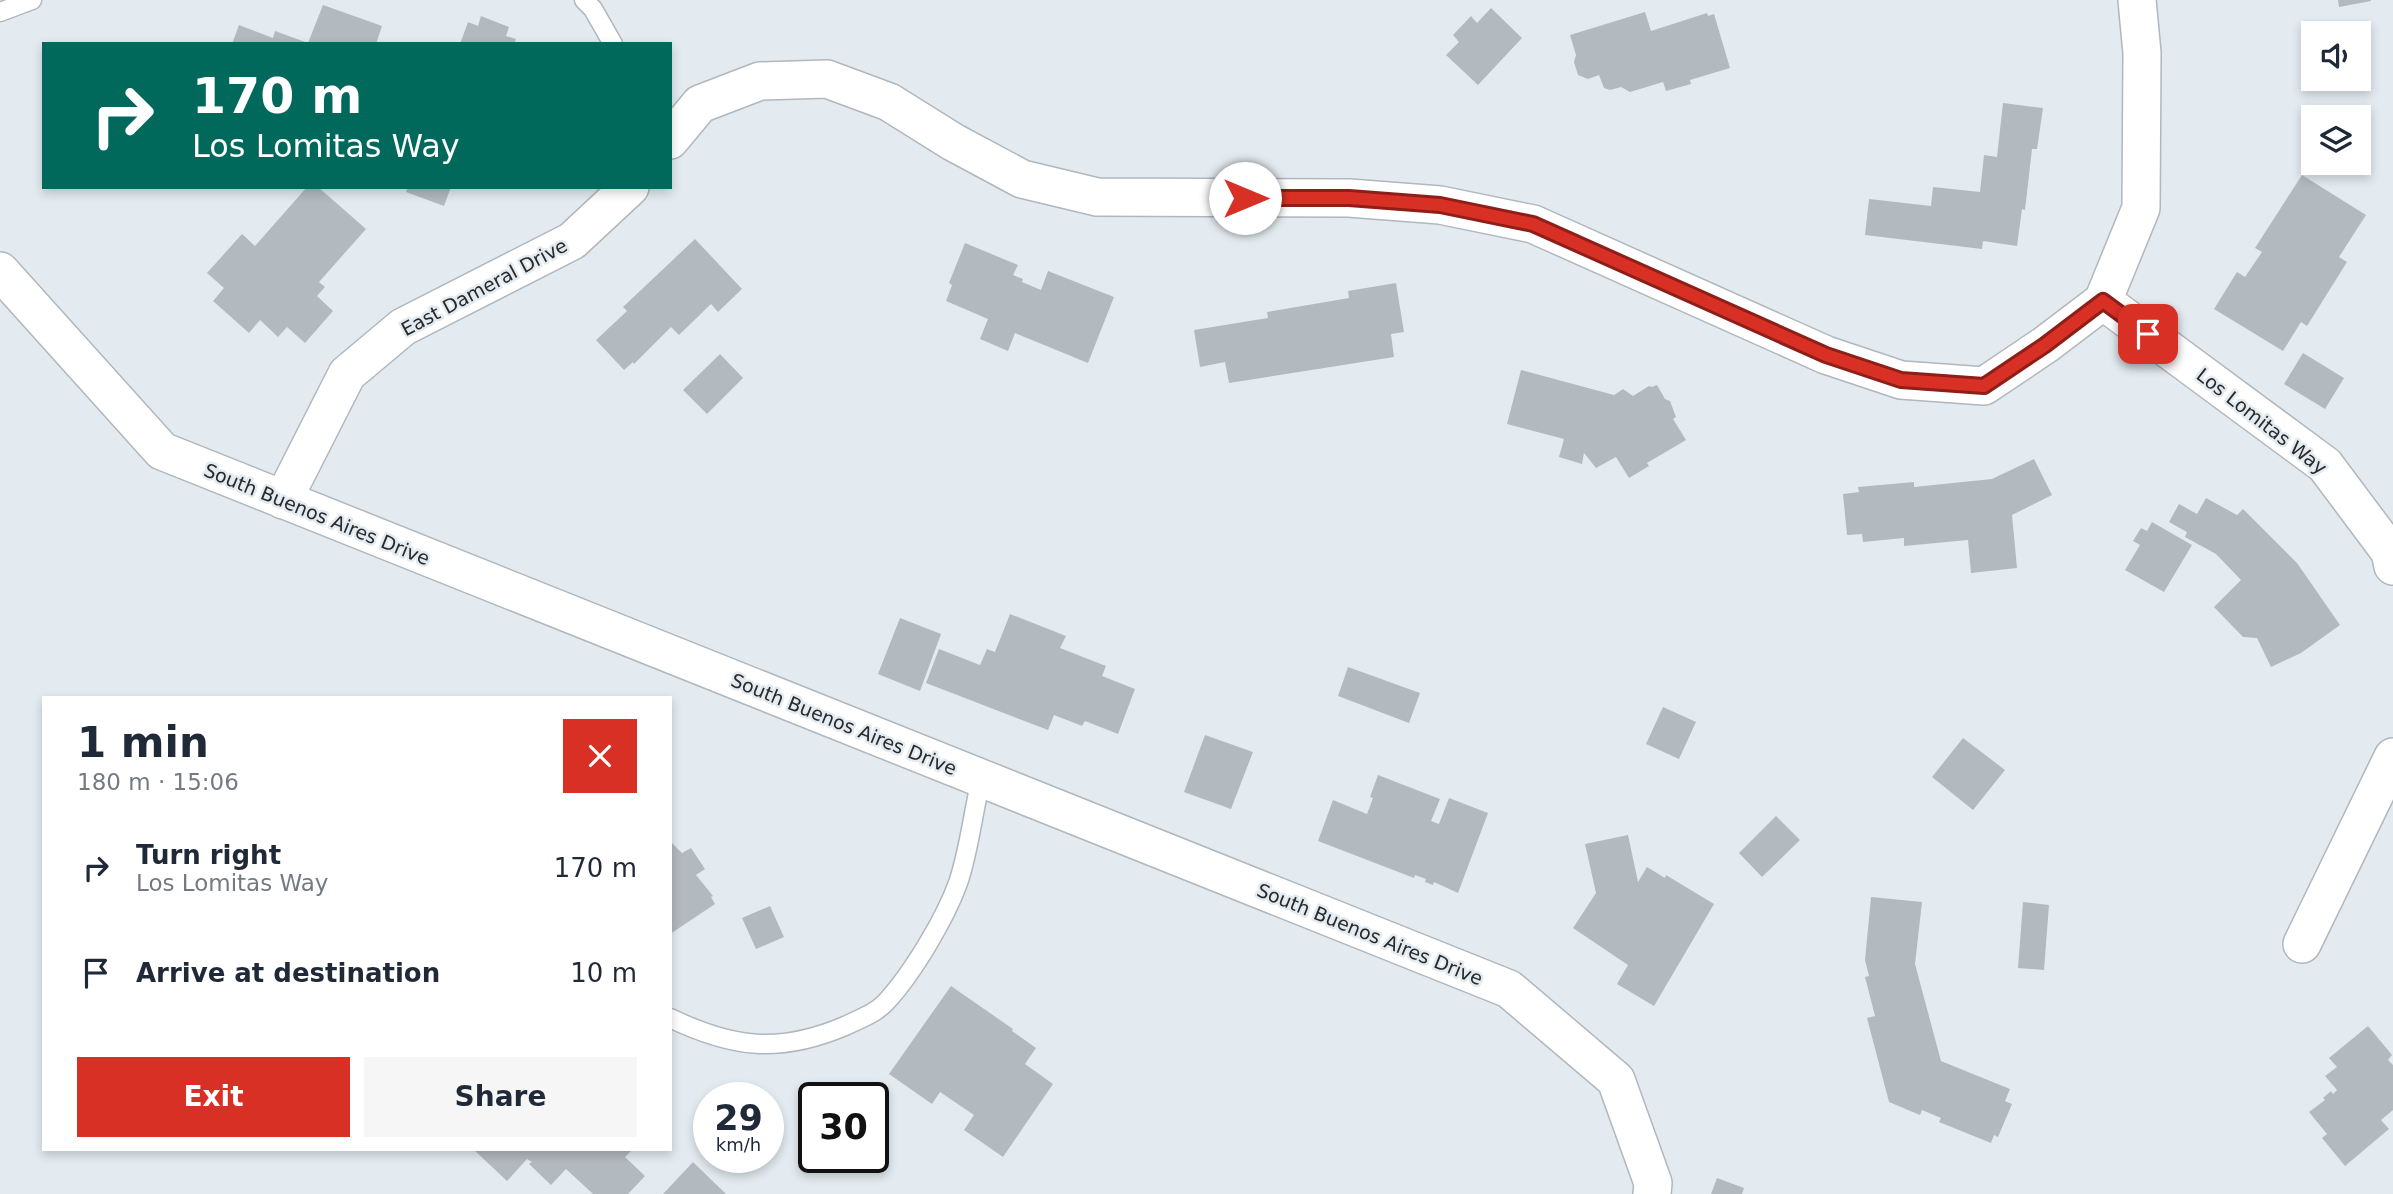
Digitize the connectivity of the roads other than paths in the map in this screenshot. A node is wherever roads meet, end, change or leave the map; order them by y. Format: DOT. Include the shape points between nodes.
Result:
graph roads {
  1 [pos="33,0"];
  2 [pos="584,0"];
  3 [pos="2137,0"];
  4 [pos="0,12"];
  5 [pos="612,42"];
  6 [pos="672,138"];
  7 [pos="627,189"];
  8 [pos="0,271"];
  9 [pos="2103,301"];
  10 [pos="283,500"];
  11 [pos="2393,566"];
  12 [pos="2393,757"];
  13 [pos="981,779"];
  14 [pos="2302,944"];
  15 [pos="672,1019"];
  16 [pos="1652,1194"];
  1 -- 4 [label="lane"];
  2 -- 5 [label="lane"];
  3 -- 9 [label="street" via="2143,53 2141,208"];
  6 -- 9 [label="street" via="700,104 760,80 827,79 889,102 1022,178 1097,197 1349,198 1440,205 1533,224 1826,355 1901,380 1984,386"];
  7 -- 10 [label="street, East Dameral Drive" via="572,241 403,327 347,373"];
  8 -- 10 [label="street, South Buenos Aires Drive" via="162,451"];
  9 -- 11 [label="street, Los Lomitas Way" via="2325,465 2390,552"];
  10 -- 13 [label="street, South Buenos Aires Drive"];
  12 -- 14 [label="street"];
  13 -- 15 [label="lane" via="950,902 885,1003 868,1016 828,1033 788,1043 756,1045 703,1033"];
  13 -- 16 [label="street, South Buenos Aires Drive" via="1509,989 1616,1080 1653,1183"];
}
